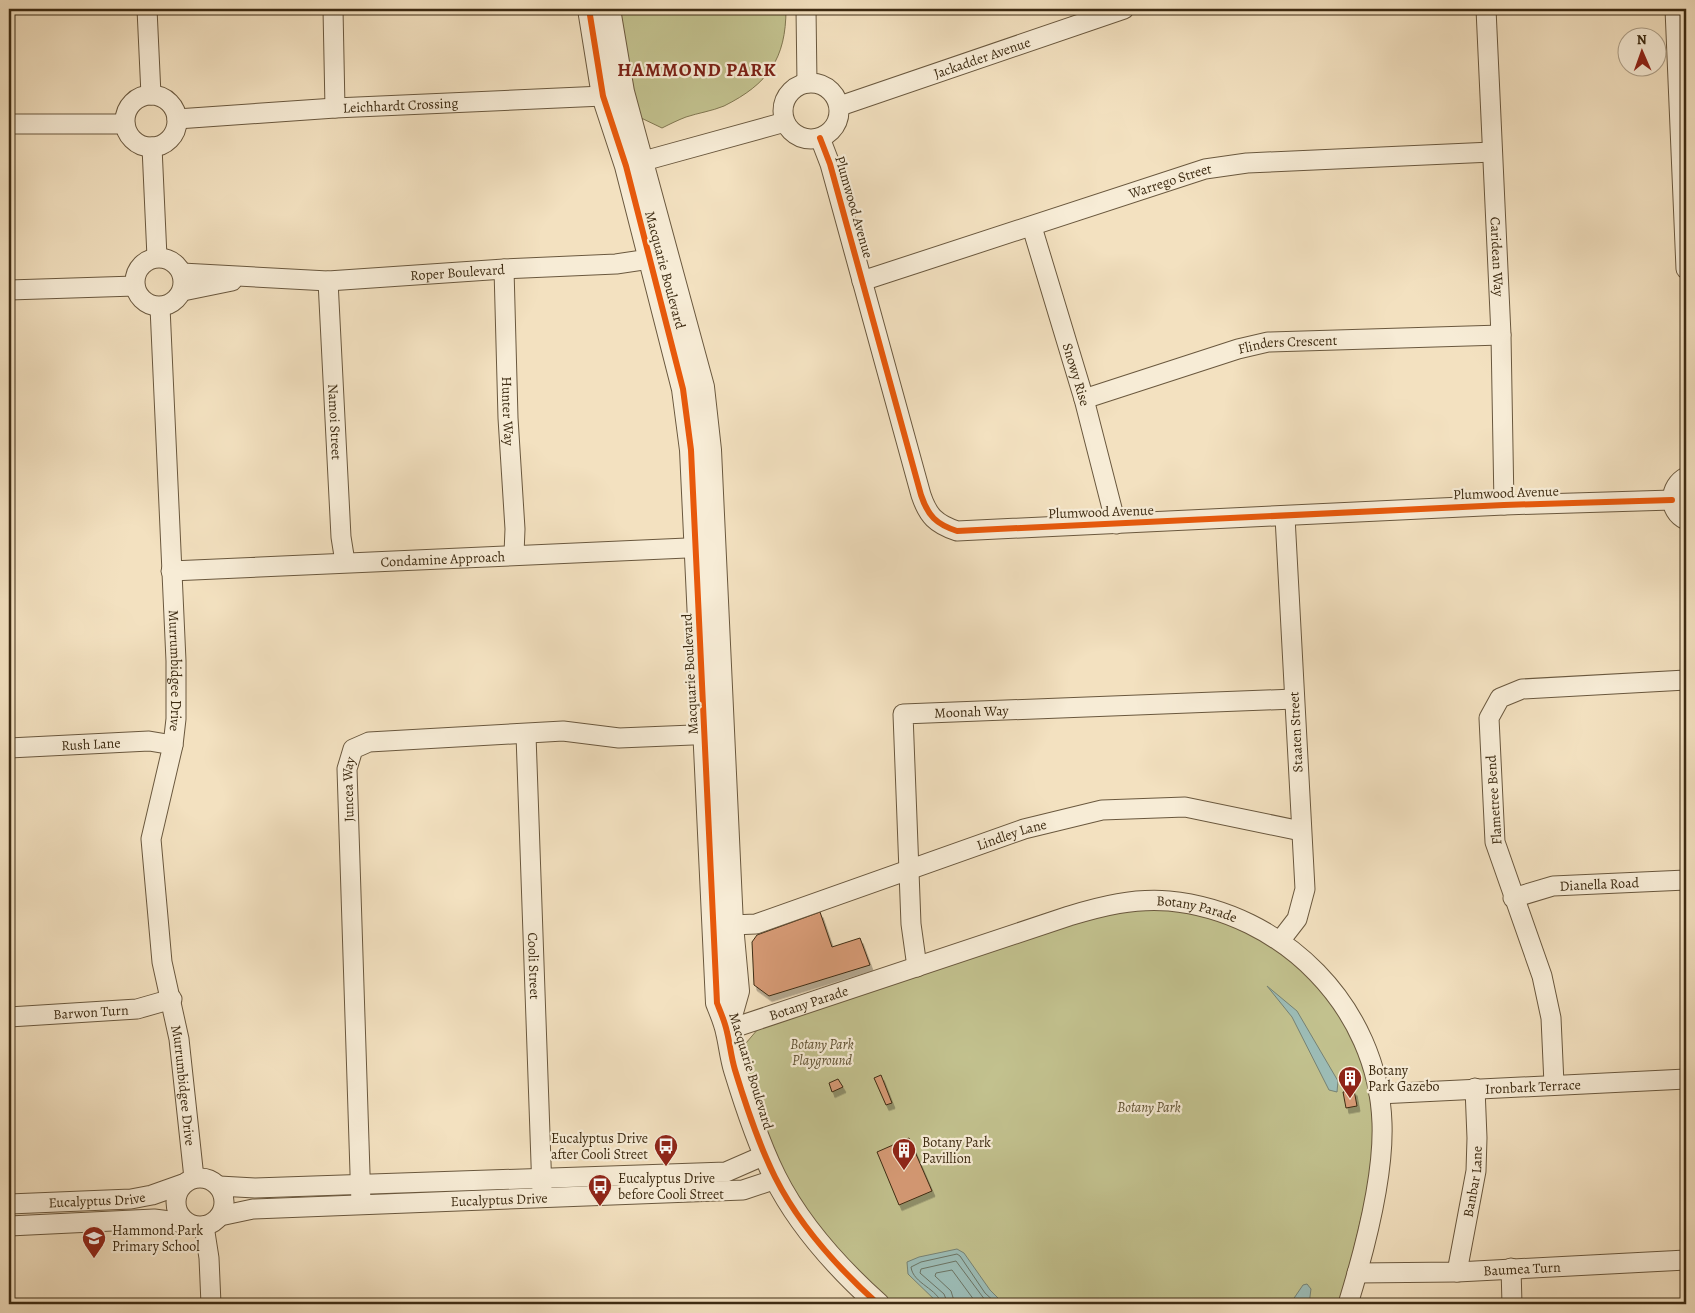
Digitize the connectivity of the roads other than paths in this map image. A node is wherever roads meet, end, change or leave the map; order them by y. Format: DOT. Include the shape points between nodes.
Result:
graph roads {
  1 [pos="147,9"];
  2 [pos="333,9"];
  3 [pos="589,9"];
  4 [pos="609,9"];
  5 [pos="806,9"];
  6 [pos="1124,9"];
  7 [pos="1486,9"];
  8 [pos="1675,9"];
  9 [pos="808,83"];
  10 [pos="613,94"];
  11 [pos="151,95"];
  12 [pos="840,106"];
  13 [pos="335,108"];
  14 [pos="177,119"];
  15 [pos="785,122"];
  16 [pos="9,124"];
  17 [pos="125,124"];
  18 [pos="820,138"];
  19 [pos="152,147"];
  20 [pos="1492,152"];
  21 [pos="634,164"];
  22 [pos="1032,227"];
  23 [pos="157,258"];
  24 [pos="659,258"];
  25 [pos="504,269"];
  26 [pos="1686,269"];
  27 [pos="328,281"];
  28 [pos="862,281"];
  29 [pos="182,282"];
  30 [pos="135,286"];
  31 [pos="9,290"];
  32 [pos="160,307"];
  33 [pos="1501,335"];
  34 [pos="1084,399"];
  35 [pos="1686,477"];
  36 [pos="1672,500"];
  37 [pos="1504,504"];
  38 [pos="1285,516"];
  39 [pos="1686,520"];
  40 [pos="1116,524"];
  41 [pos="705,547"];
  42 [pos="514,554"];
  43 [pos="345,562"];
  44 [pos="171,571"];
  45 [pos="1686,680"];
  46 [pos="1294,700"];
  47 [pos="526,734"];
  48 [pos="715,734"];
  49 [pos="173,745"];
  50 [pos="9,748"];
  51 [pos="1301,831"];
  52 [pos="910,869"];
  53 [pos="1686,880"];
  54 [pos="1513,898"];
  55 [pos="732,925"];
  56 [pos="1280,941"];
  57 [pos="917,967"];
  58 [pos="172,998"];
  59 [pos="9,1017"];
  60 [pos="727,1030"];
  61 [pos="1686,1079"];
  62 [pos="1554,1084"];
  63 [pos="1475,1088"];
  64 [pos="1379,1094"];
  65 [pos="765,1155"];
  66 [pos="541,1178"];
  67 [pos="776,1179"];
  68 [pos="188,1181"];
  69 [pos="361,1185"];
  70 [pos="219,1186"];
  71 [pos="542,1197"];
  72 [pos="9,1204"];
  73 [pos="362,1204"];
  74 [pos="220,1216"];
  75 [pos="195,1224"];
  76 [pos="9,1226"];
  77 [pos="1686,1260"];
  78 [pos="1511,1268"];
  79 [pos="1457,1272"];
  80 [pos="1357,1273"];
  81 [pos="211,1304"];
  82 [pos="878,1304"];
  83 [pos="1348,1304"];
  84 [pos="1512,1304"];
  1 -- 11 [label="street"];
  2 -- 13 [label="street"];
  3 -- 10 [label="street, Macquarie Boulevard"];
  4 -- 10 [label="street, Macquarie Boulevard"];
  5 -- 9 [label="street"];
  6 -- 12 [label="street, Jackadder Avenue"];
  7 -- 20 [label="street, Caridean Way"];
  8 -- 26 [label="street"];
  9 -- 12 [label="street" via="828,88"];
  9 -- 15 [label="street" via="792,90 787,97 783,105"];
  10 -- 13 [label="street, Leichhardt Crossing"];
  10 -- 21 [label="street, Macquarie Boulevard"];
  11 -- 14 [label="street" via="166,100"];
  11 -- 17 [label="street" via="142,96 128,107"];
  12 -- 18 [label="street" via="836,126"];
  13 -- 14 [label="street, Leichhardt Crossing"];
  14 -- 19 [label="street" via="173,135 160,146"];
  15 -- 18 [label="street" via="795,135 803,139"];
  15 -- 21 [label="street"];
  16 -- 17 [label="street"];
  17 -- 19 [label="street" via="131,138"];
  18 -- 28 [label="street, Plumwood Avenue"];
  19 -- 23 [label="street"];
  20 -- 22 [label="street, Warrego Street" via="1247,163 1205,169"];
  20 -- 33 [label="street, Caridean Way"];
  21 -- 24 [label="street, Macquarie Boulevard"];
  22 -- 28 [label="street, Warrego Street"];
  22 -- 34 [label="street, Snowy Rise"];
  23 -- 29 [label="street" via="172,261"];
  23 -- 30 [label="street" via="149,260 138,270"];
  24 -- 25 [label="street, Roper Boulevard" via="616,264"];
  24 -- 41 [label="street, Macquarie Boulevard" via="703,387 710,450"];
  25 -- 27 [label="street, Roper Boulevard"];
  25 -- 42 [label="street, Hunter Way"];
  27 -- 29 [label="street, Roper Boulevard" via="246,278 200,272"];
  27 -- 43 [label="street, Namoi Street"];
  28 -- 40 [label="street, Plumwood Avenue" via="921,495 929,516 935,522 957,531"];
  29 -- 32 [label="street" via="174,302"];
  30 -- 31 [label="street"];
  30 -- 32 [label="street" via="146,303"];
  32 -- 44 [label="street, Murrumbidgee Drive"];
  33 -- 34 [label="street, Flinders Crescent" via="1268,342"];
  33 -- 37 [label="street, Caridean Way"];
  34 -- 40 [label="street, Snowy Rise"];
  35 -- 36 [label="street" via="1676,485"];
  36 -- 37 [label="street, Plumwood Avenue"];
  36 -- 39 [label="street" via="1677,513"];
  37 -- 38 [label="street, Plumwood Avenue"];
  38 -- 40 [label="street, Plumwood Avenue"];
  38 -- 46 [label="street, Staaten Street"];
  41 -- 42 [label="street, Condamine Approach"];
  41 -- 48 [label="street, Macquarie Boulevard"];
  42 -- 43 [label="street, Condamine Approach"];
  43 -- 44 [label="street, Condamine Approach"];
  44 -- 49 [label="street, Murrumbidgee Drive" via="176,661"];
  45 -- 54 [label="street, Flametree Bend" via="1522,689 1500,698 1489,718 1494,842"];
  46 -- 51 [label="street, Staaten Street"];
  46 -- 52 [label="street, Moonah Way" via="903,714"];
  47 -- 48 [label="street, Juncea Way" via="563,732 618,738"];
  47 -- 66 [label="street, Cooli Street"];
  47 -- 69 [label="street, Juncea Way" via="369,742 353,749 347,769"];
  48 -- 55 [label="street, Macquarie Boulevard"];
  48 -- 60 [label="street, Macquarie Boulevard" via="714,972 718,1003"];
  49 -- 50 [label="street, Rush Lane" via="149,742"];
  49 -- 58 [label="street, Murrumbidgee Drive" via="152,839 162,962"];
  51 -- 52 [label="street, Lindley Lane" via="1185,807 1102,810 1024,829"];
  51 -- 56 [label="street, Staaten Street" via="1305,889 1297,919"];
  52 -- 55 [label="street, Lindley Lane" via="756,924"];
  52 -- 57 [label="street, Moonah Way" via="911,924"];
  53 -- 54 [label="street, Dianella Road" via="1553,886"];
  54 -- 62 [label="street, Flametree Bend" via="1542,976 1551,1018"];
  55 -- 60 [label="street, Macquarie Boulevard" via="738,991"];
  56 -- 57 [label="street, Botany Parade" via="1217,911 1168,901 1141,900 1114,903 1069,916"];
  56 -- 64 [label="street, Botany Parade" via="1316,970 1339,998 1367,1053"];
  57 -- 60 [label="street, Botany Parade"];
  58 -- 59 [label="street, Barwon Turn" via="137,1009"];
  58 -- 68 [label="street, Murrumbidgee Drive" via="179,1040"];
  60 -- 65 [label="street, Macquarie Boulevard" via="734,1067"];
  61 -- 62 [label="street, Ironbark Terrace"];
  62 -- 63 [label="street, Ironbark Terrace"];
  63 -- 64 [label="street, Ironbark Terrace"];
  63 -- 79 [label="street, Banbar Lane" via="1476,1171"];
  64 -- 80 [label="street, Botany Parade" via="1382,1155"];
  65 -- 66 [label="street, Eucalyptus Drive" via="726,1172"];
  65 -- 67 [label="street, Macquarie Boulevard"];
  66 -- 69 [label="street, Eucalyptus Drive"];
  66 -- 71 [label="street, Cooli Street"];
  67 -- 71 [label="street, Eucalyptus Drive" via="743,1190"];
  67 -- 82 [label="street, Macquarie Boulevard" via="827,1252"];
  68 -- 70 [label="street" via="205,1178"];
  68 -- 72 [label="street, Eucalyptus Drive" via="130,1200"];
  68 -- 75 [label="street" via="176,1198 177,1212"];
  69 -- 70 [label="street, Eucalyptus Drive"];
  69 -- 73 [label="street, Juncea Way"];
  70 -- 74 [label="street" via="224,1208"];
  71 -- 73 [label="street, Eucalyptus Drive"];
  73 -- 74 [label="street, Eucalyptus Drive" via="253,1209"];
  74 -- 75 [label="street" via="215,1221"];
  75 -- 76 [label="street" via="154,1219"];
  75 -- 81 [label="street" via="209,1258"];
  77 -- 78 [label="street, Baumea Turn"];
  78 -- 79 [label="street, Baumea Turn"];
  78 -- 84 [label="street"];
  79 -- 80 [label="street, Baumea Turn"];
  80 -- 83 [label="street, Botany Parade"];
}
